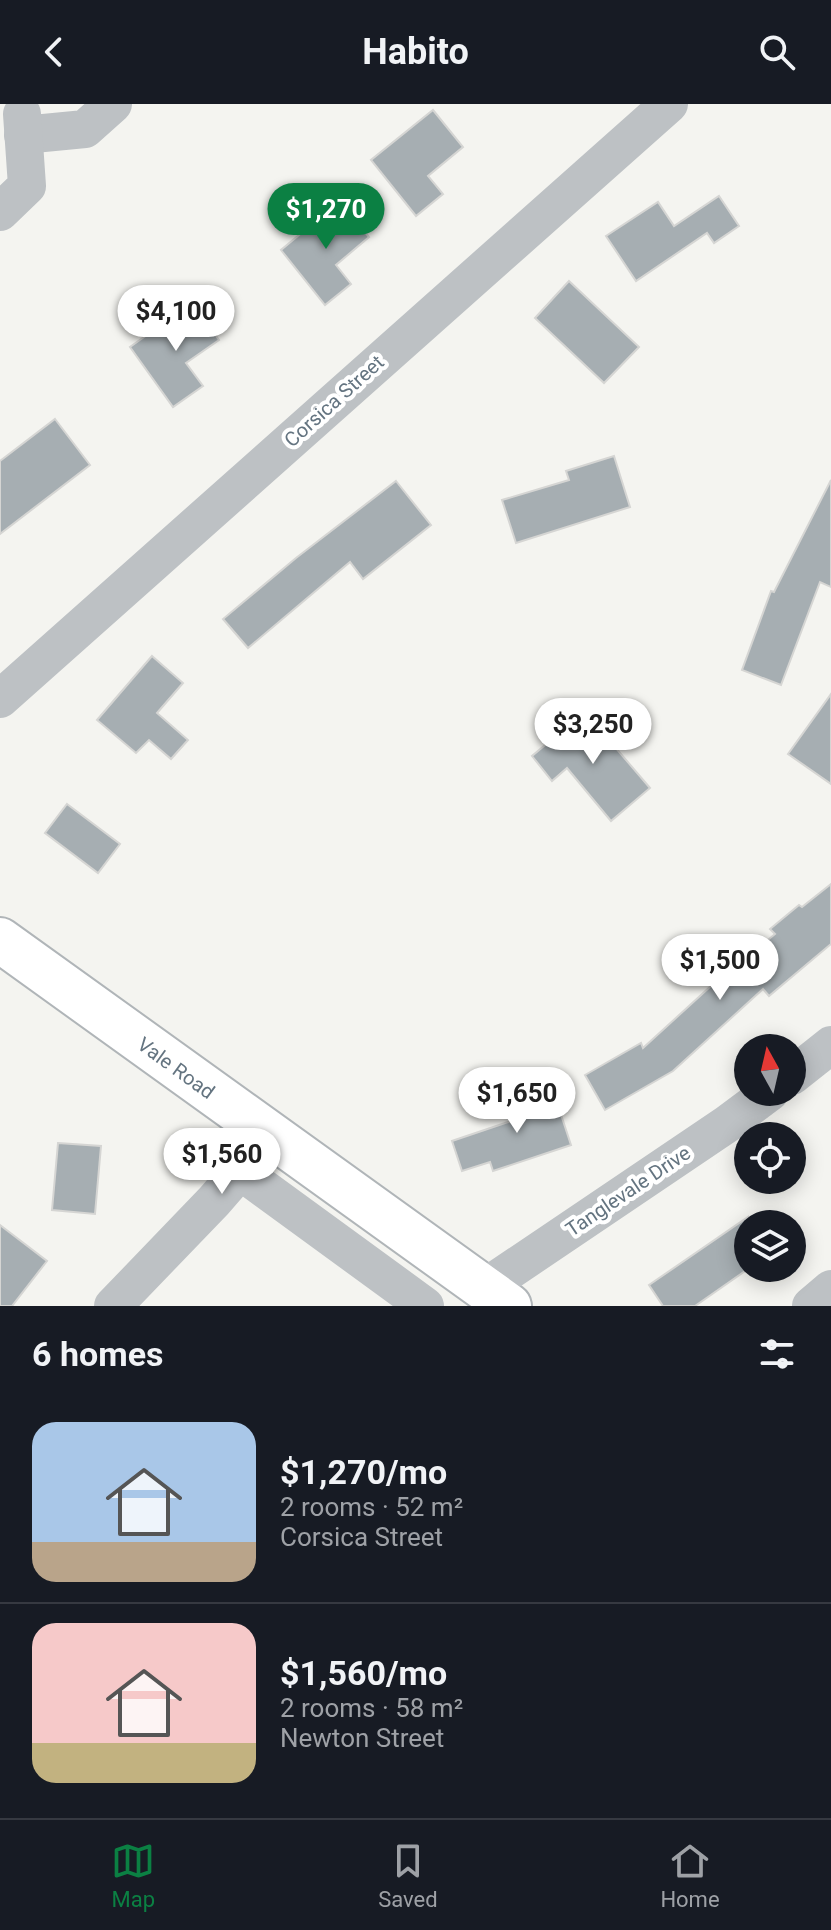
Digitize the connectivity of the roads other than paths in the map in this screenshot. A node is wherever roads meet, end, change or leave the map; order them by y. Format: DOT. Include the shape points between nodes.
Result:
graph roads {
  1 [pos="113,104"];
  2 [pos="669,104"];
  3 [pos="16,117"];
  4 [pos="0,212"];
  5 [pos="0,699"];
  6 [pos="0,940"];
  7 [pos="831,1045"];
  8 [pos="806,1065"];
  9 [pos="751,1106"];
  10 [pos="249,1120"];
  11 [pos="287,1148"];
  12 [pos="240,1171"];
  13 [pos="831,1289"];
  14 [pos="497,1297"];
  15 [pos="113,1306"];
  16 [pos="425,1306"];
  17 [pos="811,1306"];
  1 -- 3 [label="street" via="85,129"];
  2 -- 5 [label="street, Corsica Street"];
  3 -- 4 [label="street" via="27,186"];
  6 -- 10 [label="main road, Vale Road"];
  7 -- 8 [label="street"];
  9 -- 14 [label="street, Tanglevale Drive"];
  10 -- 11 [label="main road, Vale Road"];
  10 -- 12 [label="street"];
  11 -- 12 [label="street"];
  11 -- 14 [label="main road, Vale Road"];
  12 -- 15 [label="street"];
  12 -- 16 [label="street"];
  13 -- 17 [label="street"];
}
